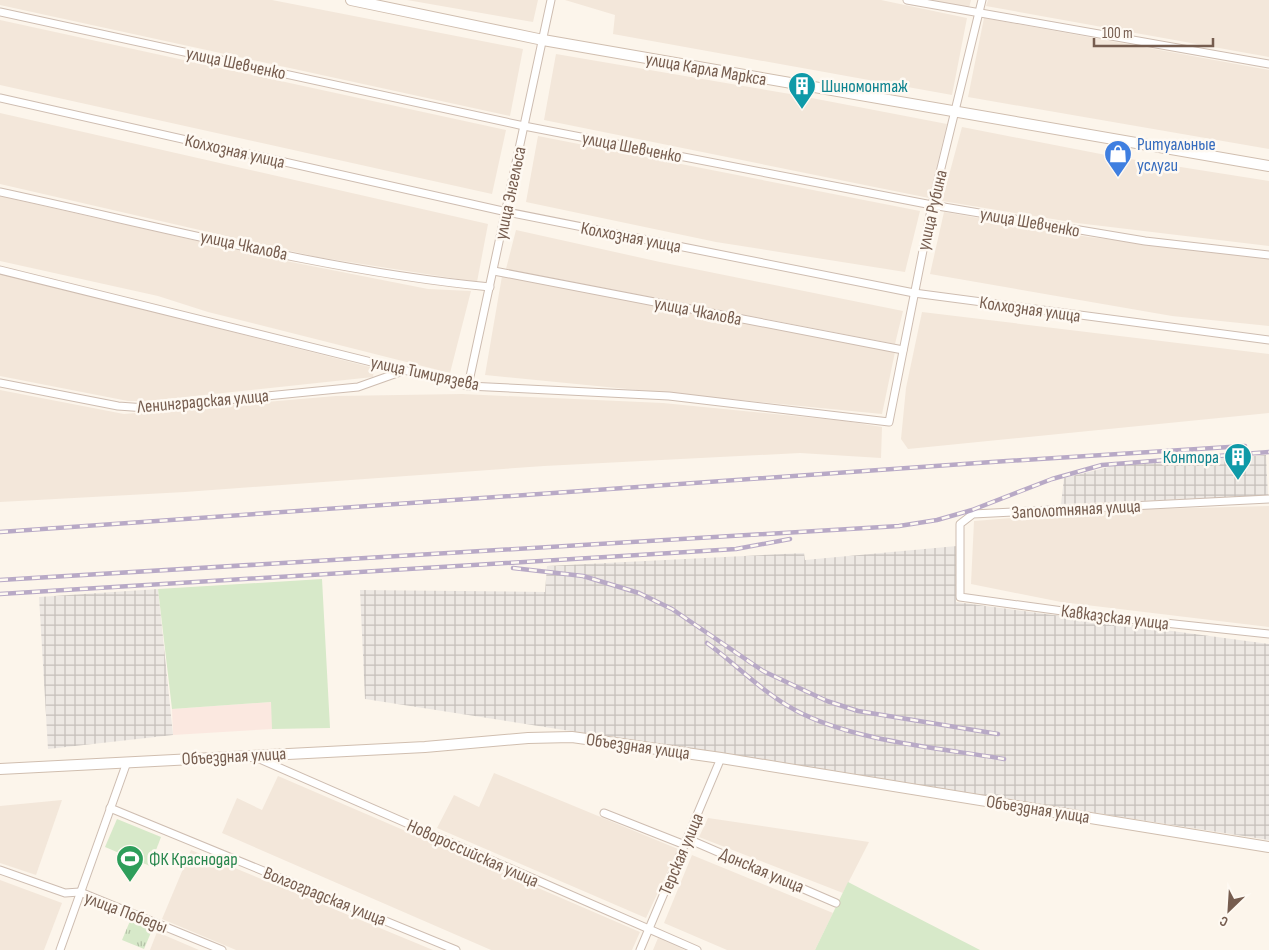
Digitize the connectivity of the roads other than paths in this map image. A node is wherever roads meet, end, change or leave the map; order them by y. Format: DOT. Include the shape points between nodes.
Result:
graph roads {
  1 [pos="351,0"];
  2 [pos="552,0"];
  3 [pos="907,0"];
  4 [pos="982,0"];
  5 [pos="0,12"];
  6 [pos="980,12"];
  7 [pos="543,40"];
  8 [pos="1269,64"];
  9 [pos="0,98"];
  10 [pos="956,113"];
  11 [pos="524,126"];
  12 [pos="1269,166"];
  13 [pos="0,192"];
  14 [pos="932,205"];
  15 [pos="507,212"];
  16 [pos="1269,255"];
  17 [pos="0,270"];
  18 [pos="494,271"];
  19 [pos="490,288"];
  20 [pos="914,292"];
  21 [pos="1269,340"];
  22 [pos="903,350"];
  23 [pos="404,370"];
  24 [pos="0,383"];
  25 [pos="468,386"];
  26 [pos="889,422"];
  27 [pos="1269,499"];
  28 [pos="960,597"];
  29 [pos="1269,634"];
  30 [pos="250,755"];
  31 [pos="722,758"];
  32 [pos="127,762"];
  33 [pos="0,769"];
  34 [pos="110,808"];
  35 [pos="604,813"];
  36 [pos="686,842"];
  37 [pos="1269,847"];
  38 [pos="0,870"];
  39 [pos="80,892"];
  40 [pos="836,903"];
  41 [pos="649,930"];
  42 [pos="60,950"];
  43 [pos="222,950"];
  44 [pos="456,950"];
  45 [pos="640,950"];
  46 [pos="697,950"];
  1 -- 7 [label="street, улица Карла Маркса"];
  2 -- 7 [label="street, улица Энгельса"];
  3 -- 6 [label="street"];
  4 -- 6 [label="street, улица Рубина"];
  5 -- 11 [label="street, улица Шевченко"];
  6 -- 8 [label="street"];
  6 -- 10 [label="street, улица Рубина"];
  7 -- 10 [label="street, улица Карла Маркса"];
  7 -- 11 [label="street, улица Энгельса"];
  9 -- 15 [label="street, Колхозная улица"];
  10 -- 12 [label="street, улица Карла Маркса"];
  10 -- 14 [label="street, улица Рубина"];
  11 -- 14 [label="street, улица Шевченко"];
  11 -- 15 [label="street, улица Энгельса"];
  13 -- 19 [label="street, улица Чкалова" via="311,260"];
  14 -- 16 [label="street, улица Шевченко" via="1145,241"];
  14 -- 20 [label="street, улица Рубина"];
  15 -- 18 [label="street, улица Энгельса"];
  15 -- 20 [label="street, Колхозная улица"];
  17 -- 23 [label="street, улица Тимирязева"];
  18 -- 19 [label="street, улица Энгельса"];
  18 -- 22 [label="street, улица Чкалова"];
  19 -- 25 [label="street, улица Энгельса"];
  20 -- 21 [label="street, Колхозная улица"];
  20 -- 22 [label="street, улица Рубина"];
  22 -- 26 [label="street, улица Рубина"];
  23 -- 24 [label="street, Ленинградская улица" via="358,387 146,408 118,406"];
  23 -- 25 [label="street, улица Тимирязева"];
  25 -- 26 [label="street, улица Тимирязева" via="669,396"];
  27 -- 28 [label="street, Заполотняная улица" via="973,514 960,524"];
  28 -- 29 [label="street, Кавказская улица"];
  30 -- 31 [label="street, Объездная улица" via="572,737"];
  30 -- 32 [label="street, Объездная улица"];
  30 -- 41 [label="street, Новороссийская улица"];
  31 -- 36 [label="street, Терская улица"];
  31 -- 37 [label="street, Объездная улица"];
  32 -- 33 [label="street, Объездная улица"];
  32 -- 34 [label="street"];
  34 -- 39 [label="street"];
  34 -- 44 [label="street, Волгоградская улица"];
  35 -- 36 [label="street, Донская улица"];
  36 -- 40 [label="street, Донская улица"];
  36 -- 41 [label="street, Терская улица"];
  38 -- 39 [label="street, улица Победы" via="65,893"];
  39 -- 42 [label="street"];
  39 -- 43 [label="street, улица Победы"];
  41 -- 45 [label="street, Терская улица"];
  41 -- 46 [label="street, Новороссийская улица"];
}
